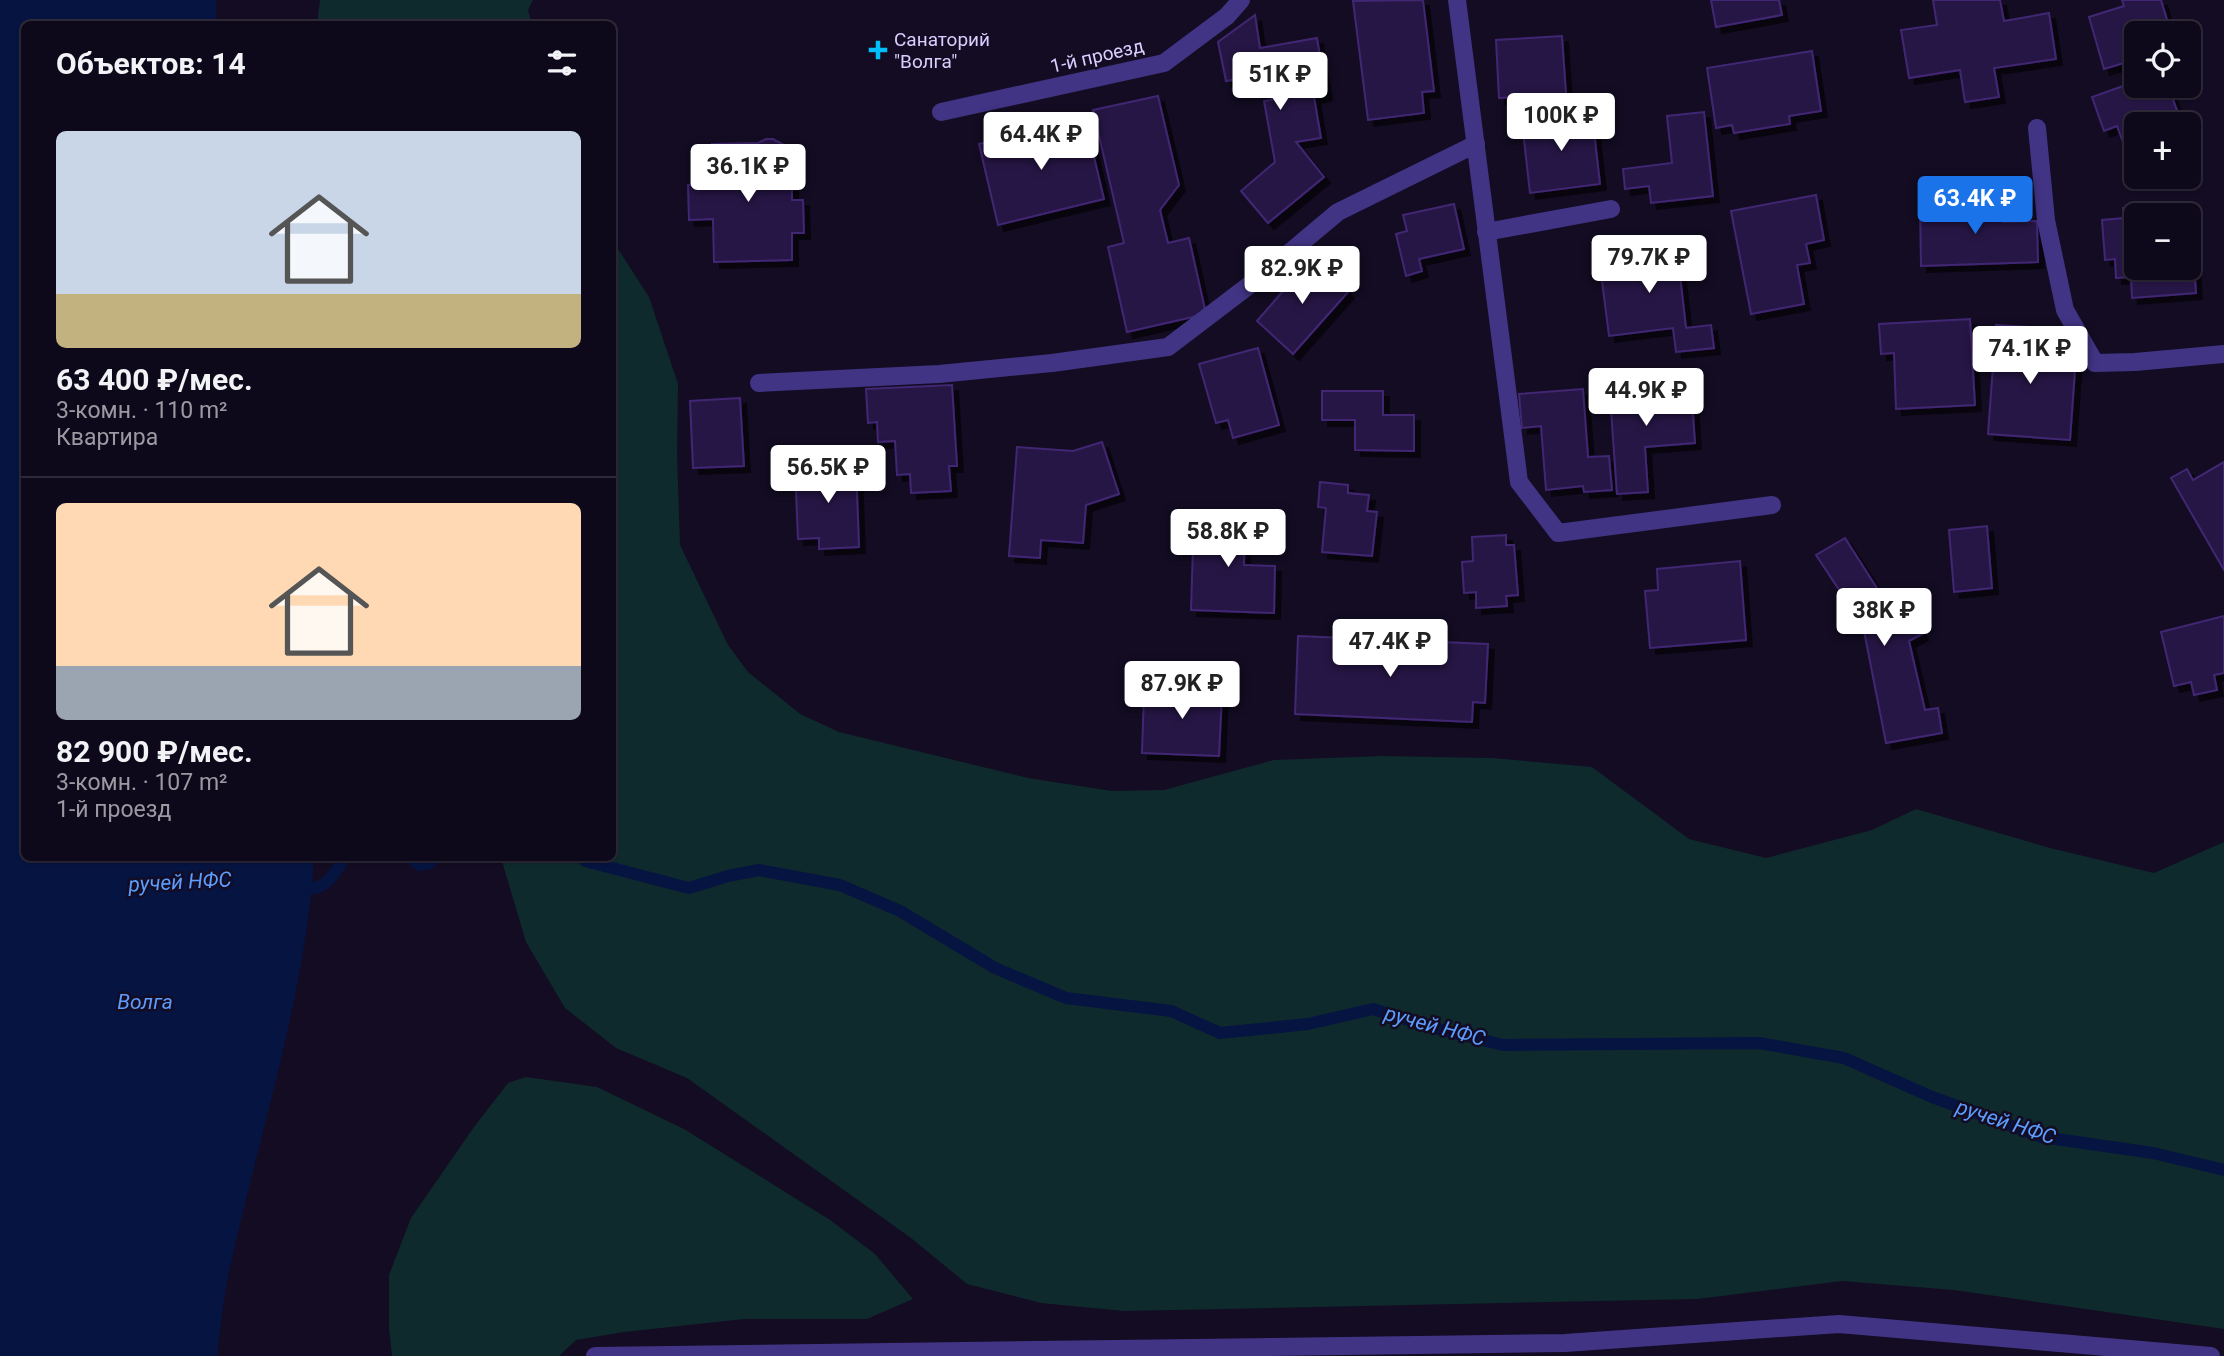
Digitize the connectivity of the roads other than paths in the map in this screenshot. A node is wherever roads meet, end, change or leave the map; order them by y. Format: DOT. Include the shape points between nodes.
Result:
graph roads {
  1 [pos="1241,0"];
  2 [pos="1457,0"];
  3 [pos="941,112"];
  4 [pos="2037,128"];
  5 [pos="1476,144"];
  6 [pos="1611,209"];
  7 [pos="1486,232"];
  8 [pos="2224,354"];
  9 [pos="759,383"];
  10 [pos="1772,505"];
  11 [pos="595,1356"];
  12 [pos="2211,1356"];
  1 -- 3 [label="street, 1-й проезд" via="1227,16 1164,62"];
  2 -- 5 [label="street"];
  4 -- 8 [label="street" via="2046,220 2065,310 2095,363"];
  5 -- 7 [label="street"];
  5 -- 9 [label="street" via="1338,212 1168,347 939,374"];
  6 -- 7 [label="street"];
  7 -- 10 [label="street" via="1519,482 1558,533"];
  11 -- 12 [label="street" via="1565,1343 1839,1324"];
}
